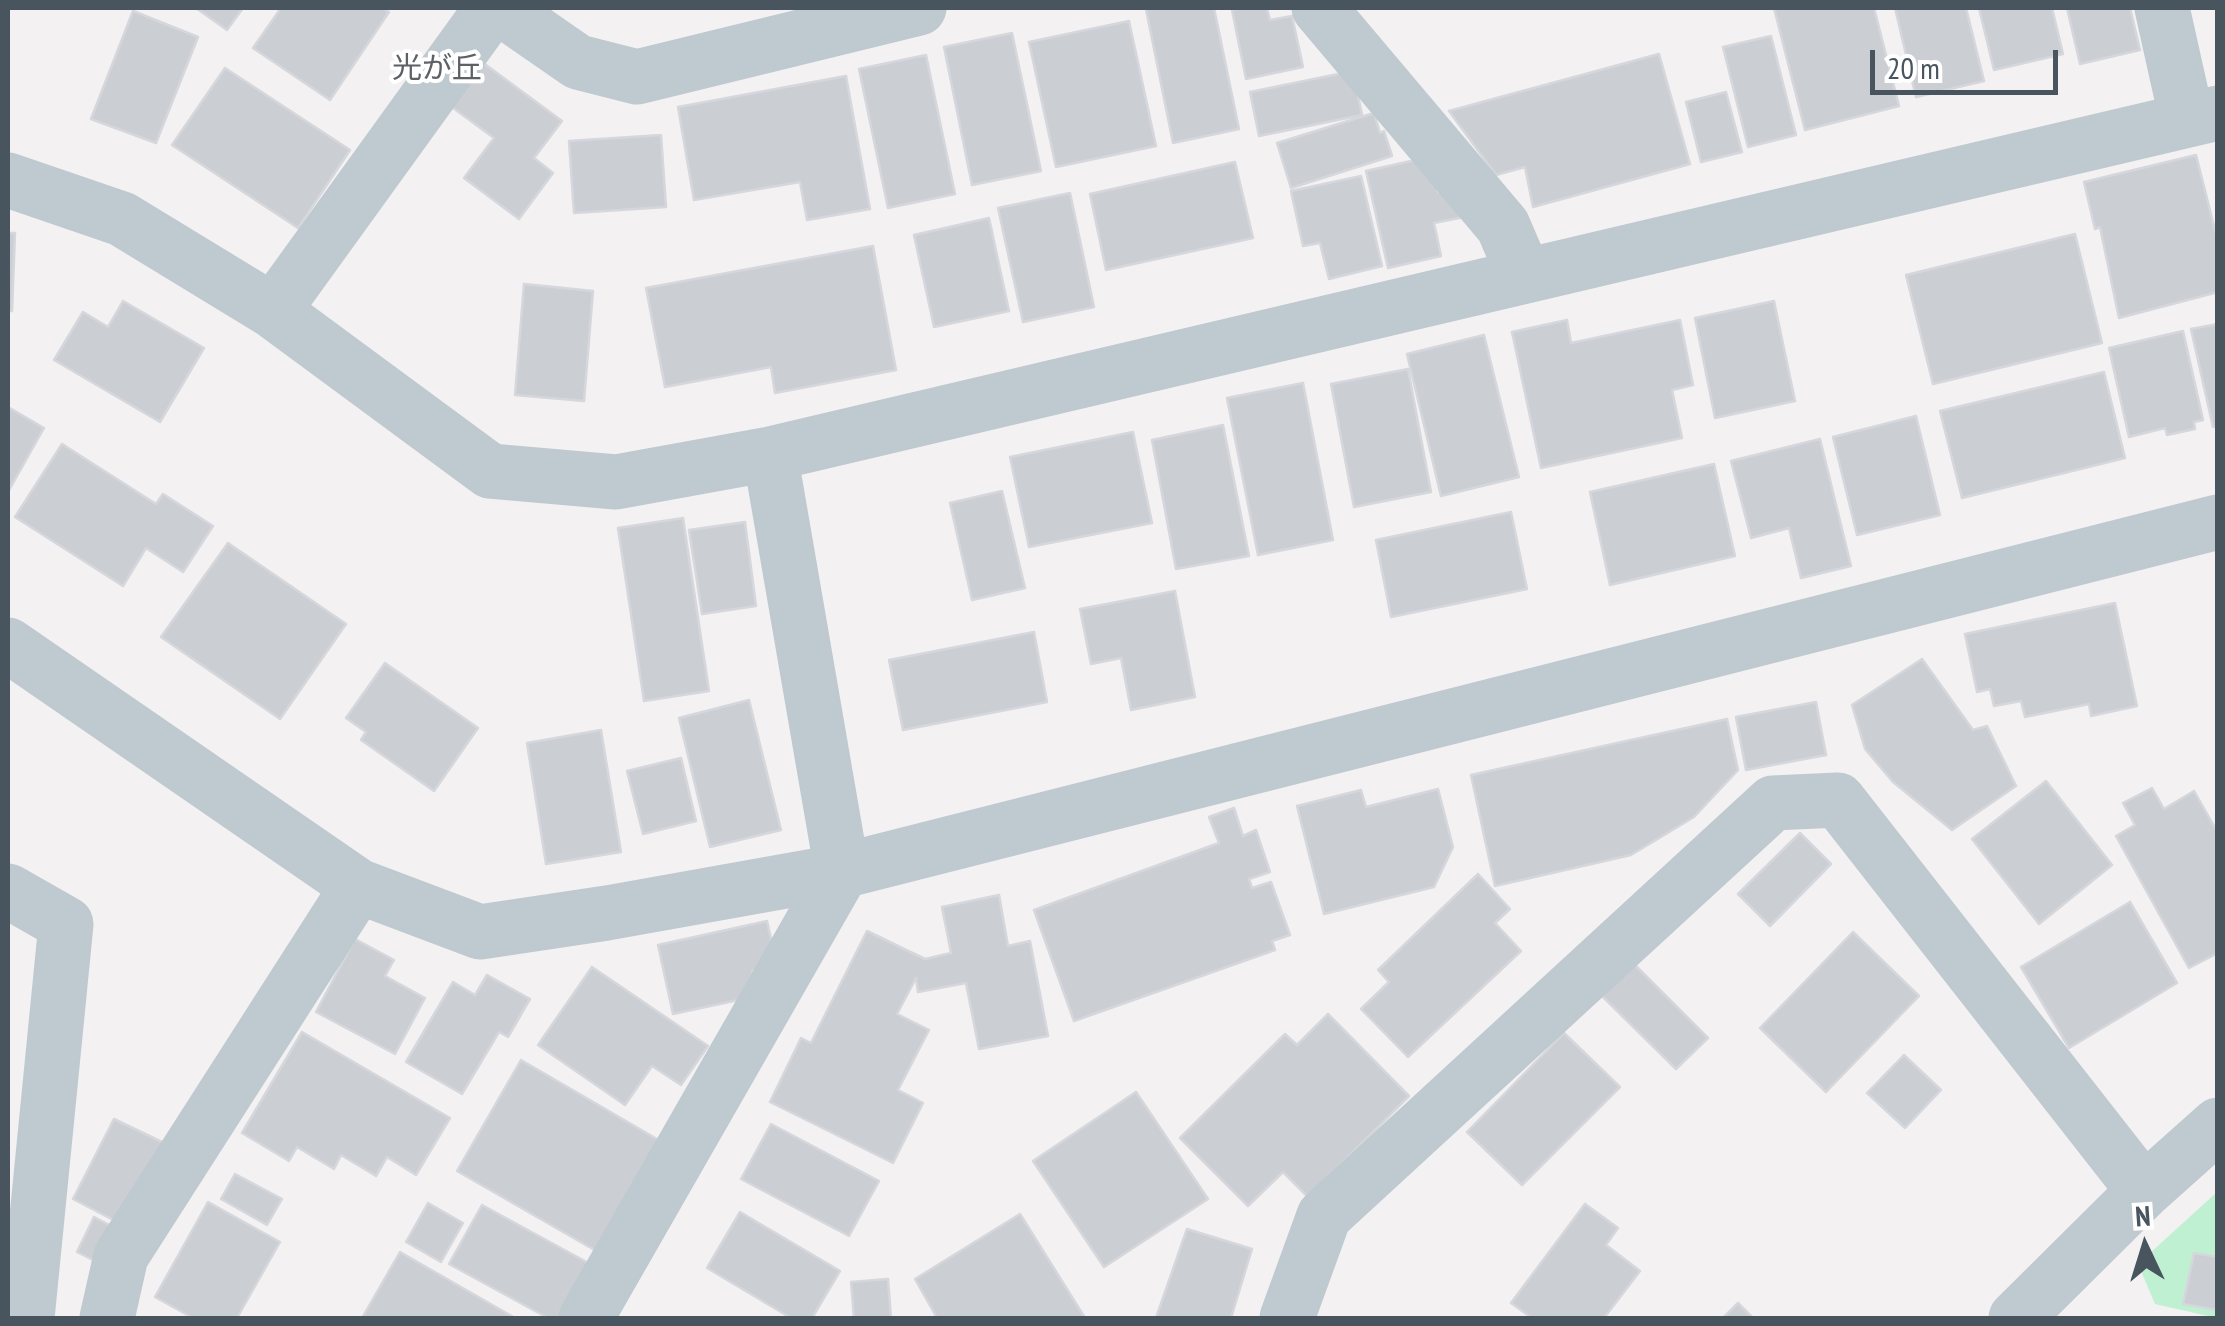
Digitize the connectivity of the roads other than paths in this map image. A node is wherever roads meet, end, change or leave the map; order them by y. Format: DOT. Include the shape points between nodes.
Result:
graph roads {
  1 [pos="492,8"];
  2 [pos="500,8"];
  3 [pos="919,8"];
  4 [pos="1319,8"];
  5 [pos="2162,8"];
  6 [pos="2202,117"];
  7 [pos="8,180"];
  8 [pos="1524,275"];
  9 [pos="273,311"];
  10 [pos="770,454"];
  11 [pos="2218,522"];
  12 [pos="8,645"];
  13 [pos="842,871"];
  14 [pos="358,886"];
  15 [pos="8,891"];
  16 [pos="2218,1125"];
  17 [pos="2144,1190"];
  18 [pos="26,1318"];
  19 [pos="107,1318"];
  20 [pos="586,1318"];
  21 [pos="1287,1318"];
  22 [pos="2016,1318"];
  1 -- 9 [label="street"];
  2 -- 3 [label="street" via="578,62 636,77"];
  4 -- 8 [label="street" via="1503,226"];
  5 -- 6 [label="street"];
  6 -- 8 [label="street"];
  7 -- 9 [label="street" via="122,218"];
  8 -- 10 [label="street"];
  9 -- 10 [label="street" via="490,471 616,482"];
  10 -- 13 [label="street"];
  11 -- 13 [label="street"];
  12 -- 14 [label="street"];
  13 -- 14 [label="street" via="480,932"];
  13 -- 20 [label="street"];
  14 -- 19 [label="street" via="121,1256"];
  15 -- 18 [label="street" via="66,924"];
  16 -- 17 [label="street"];
  17 -- 21 [label="street" via="1838,800 1772,803 1324,1216"];
  17 -- 22 [label="street"];
}
